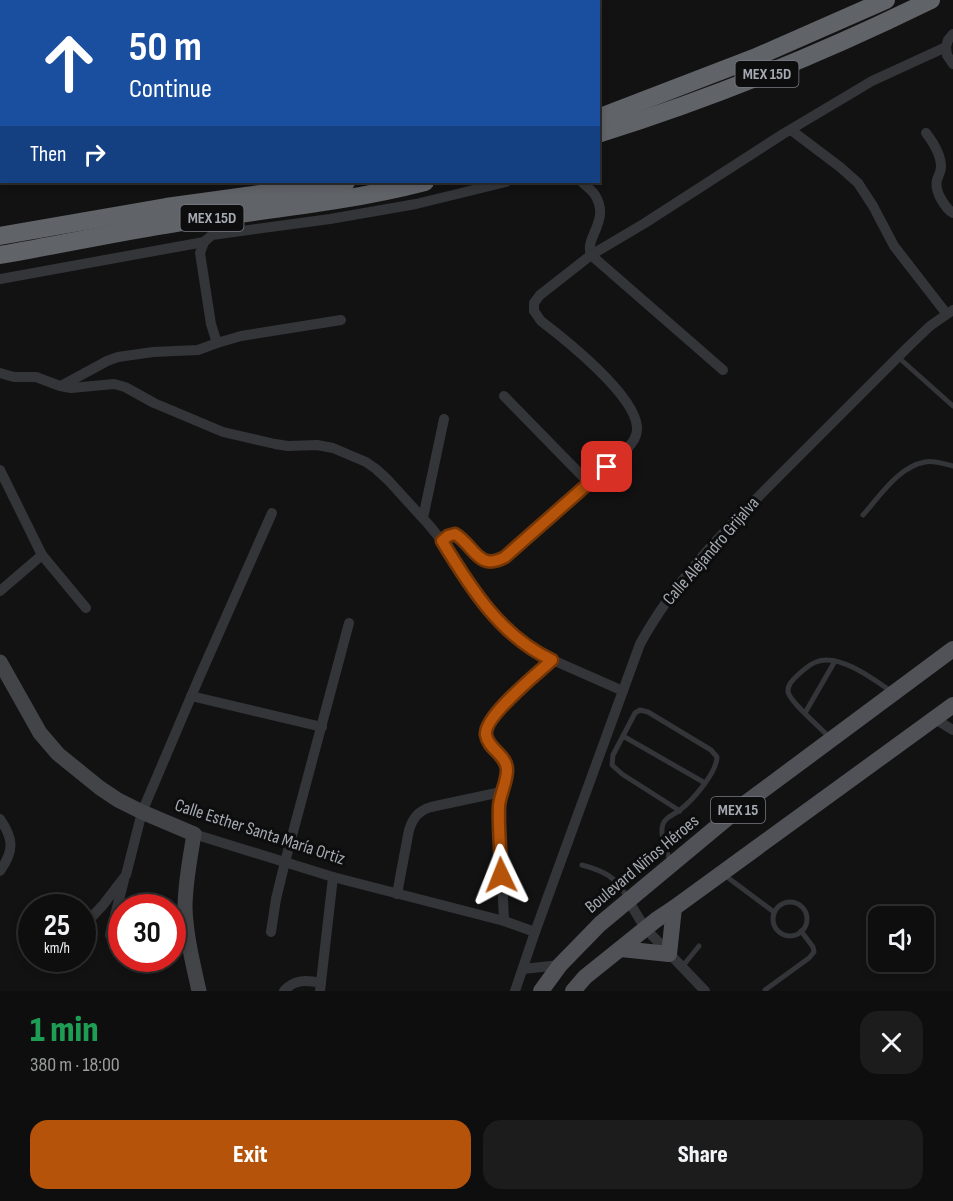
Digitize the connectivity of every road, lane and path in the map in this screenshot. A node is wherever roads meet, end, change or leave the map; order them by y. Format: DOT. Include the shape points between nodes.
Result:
graph roads {
  1 [pos="886,0"];
  2 [pos="931,0"];
  3 [pos="953,34"];
  4 [pos="946,47"];
  5 [pos="953,64"];
  6 [pos="600,117"];
  7 [pos="790,130"];
  8 [pos="600,133"];
  9 [pos="926,133"];
  10 [pos="339,183"];
  11 [pos="421,183"];
  12 [pos="502,183"];
  13 [pos="583,183"];
  14 [pos="953,213"];
  15 [pos="0,236"];
  16 [pos="204,242"];
  17 [pos="0,255"];
  18 [pos="591,255"];
  19 [pos="0,279"];
  20 [pos="950,312"];
  21 [pos="341,320"];
  22 [pos="217,343"];
  23 [pos="898,357"];
  24 [pos="723,370"];
  25 [pos="0,373"];
  26 [pos="60,386"];
  27 [pos="504,396"];
  28 [pos="953,406"];
  29 [pos="444,419"];
  30 [pos="953,466"];
  31 [pos="0,470"];
  32 [pos="589,483"];
  33 [pos="272,513"];
  34 [pos="863,515"];
  35 [pos="423,518"];
  36 [pos="442,541"];
  37 [pos="42,555"];
  38 [pos="0,591"];
  39 [pos="86,608"];
  40 [pos="349,623"];
  41 [pos="953,649"];
  42 [pos="552,660"];
  43 [pos="0,662"];
  44 [pos="835,662"];
  45 [pos="623,691"];
  46 [pos="893,693"];
  47 [pos="191,696"];
  48 [pos="953,705"];
  49 [pos="805,713"];
  50 [pos="935,719"];
  51 [pos="322,727"];
  52 [pos="953,730"];
  53 [pos="623,736"];
  54 [pos="831,740"];
  55 [pos="705,783"];
  56 [pos="501,792"];
  57 [pos="680,811"];
  58 [pos="142,812"];
  59 [pos="0,819"];
  60 [pos="194,834"];
  61 [pos="285,862"];
  62 [pos="672,864"];
  63 [pos="582,865"];
  64 [pos="1,867"];
  65 [pos="722,873"];
  66 [pos="126,874"];
  67 [pos="333,876"];
  68 [pos="121,894"];
  69 [pos="397,894"];
  70 [pos="628,900"];
  71 [pos="674,908"];
  72 [pos="96,912"];
  73 [pos="774,912"];
  74 [pos="504,921"];
  75 [pos="645,928"];
  76 [pos="801,931"];
  77 [pos="271,932"];
  78 [pos="535,932"];
  79 [pos="699,946"];
  80 [pos="621,949"];
  81 [pos="669,954"];
  82 [pos="560,965"];
  83 [pos="682,967"];
  84 [pos="523,969"];
  85 [pos="321,987"];
  86 [pos="547,989"];
  87 [pos="765,990"];
  88 [pos="199,991"];
  89 [pos="284,991"];
  90 [pos="515,991"];
  91 [pos="573,991"];
  92 [pos="705,991"];
  1 -- 6 [label="highway, MEX 15D" via="754,58"];
  2 -- 8 [label="highway, MEX 15D" via="820,52 660,115"];
  3 -- 4 [label="street"];
  4 -- 5 [label="street"];
  4 -- 7 [label="street" via="872,81"];
  7 -- 18 [label="street"];
  7 -- 20 [label="street" via="858,183 894,246"];
  9 -- 14 [label="street" via="942,165 936,183 939,194"];
  10 -- 15 [label="highway, MEX 15D"];
  11 -- 17 [label="highway, MEX 15D"];
  12 -- 16 [label="street" via="362,214 212,236"];
  13 -- 18 [label="street" via="595,195 600,208"];
  16 -- 19 [label="street"];
  16 -- 22 [label="street" via="200,253"];
  18 -- 24 [label="street"];
  18 -- 32 [label="street" via="534,303 541,321 608,379 636,420 634,440"];
  20 -- 23 [label="street, Calle Alejandro Grijalva"];
  21 -- 22 [label="street"];
  22 -- 26 [label="street" via="198,351 118,357"];
  23 -- 28 [label="lane"];
  23 -- 45 [label="street, Calle Alejandro Grijalva" via="705,552 652,622"];
  25 -- 26 [label="street" via="36,377"];
  26 -- 35 [label="street" via="114,384 223,432 288,446 317,445 351,454 376,469"];
  27 -- 32 [label="street"];
  29 -- 35 [label="street"];
  30 -- 34 [label="lane" via="925,462 909,468"];
  31 -- 37 [label="street"];
  32 -- 36 [label="street" via="499,560 480,559 455,534"];
  33 -- 47 [label="street"];
  35 -- 36 [label="street"];
  36 -- 42 [label="street" via="500,622 527,647"];
  37 -- 38 [label="street"];
  37 -- 39 [label="street"];
  40 -- 51 [label="street"];
  41 -- 46 [label="main road, Boulevard Niños Héroes / MEX 15"];
  42 -- 45 [label="street"];
  42 -- 56 [label="street" via="489,723 486,737 507,766"];
  43 -- 58 [label="street, Calle Esther Santa María Ortiz" via="49,745 100,788"];
  44 -- 46 [label="lane" via="864,673"];
  44 -- 49 [label="lane"];
  44 -- 49 [label="lane" via="816,662 788,687 793,701"];
  45 -- 78 [label="street, Calle Alejandro Grijalva"];
  46 -- 54 [label="main road, Boulevard Niños Héroes / MEX 15"];
  47 -- 51 [label="street"];
  47 -- 58 [label="street"];
  48 -- 50 [label="main road, MEX 15"];
  49 -- 54 [label="lane"];
  50 -- 52 [label="street"];
  50 -- 65 [label="main road, MEX 15"];
  51 -- 61 [label="street"];
  53 -- 55 [label="lane"];
  53 -- 55 [label="lane" via="635,713 648,712 715,753 717,763"];
  53 -- 57 [label="lane" via="612,765"];
  54 -- 62 [label="main road, Boulevard Niños Héroes / MEX 15"];
  55 -- 57 [label="lane"];
  56 -- 69 [label="street" via="430,807 417,814 409,830"];
  56 -- 74 [label="street"];
  57 -- 62 [label="lane" via="666,819 662,829"];
  58 -- 60 [label="street, Calle Esther Santa María Ortiz"];
  58 -- 66 [label="street"];
  59 -- 64 [label="street" via="11,843 8,860"];
  60 -- 61 [label="street, Calle Esther Santa María Ortiz"];
  60 -- 88 [label="street" via="185,909"];
  61 -- 67 [label="street, Calle Esther Santa María Ortiz"];
  61 -- 77 [label="street"];
  62 -- 70 [label="main road, Boulevard Niños Héroes / MEX 15"];
  63 -- 70 [label="lane" via="613,878"];
  65 -- 71 [label="main road, MEX 15"];
  65 -- 73 [label="lane"];
  66 -- 68 [label="street"];
  66 -- 72 [label="street"];
  67 -- 69 [label="street, Calle Esther Santa María Ortiz"];
  67 -- 85 [label="street"];
  69 -- 74 [label="street, Calle Esther Santa María Ortiz"];
  70 -- 75 [label="street"];
  70 -- 82 [label="main road, Boulevard Niños Héroes / MEX 15"];
  71 -- 75 [label="main road, MEX 15"];
  71 -- 81 [label="main road"];
  73 -- 76 [label="lane" via="777,930 789,936"];
  73 -- 76 [label="lane" via="784,903 797,903 807,919"];
  74 -- 78 [label="street, Calle Esther Santa María Ortiz"];
  75 -- 80 [label="main road, MEX 15"];
  75 -- 81 [label="street"];
  76 -- 87 [label="lane" via="814,952"];
  78 -- 84 [label="street, Calle Alejandro Grijalva"];
  79 -- 83 [label="lane"];
  80 -- 81 [label="main road"];
  80 -- 91 [label="main road, MEX 15"];
  81 -- 83 [label="street"];
  82 -- 84 [label="street"];
  82 -- 86 [label="main road, Boulevard Niños Héroes / MEX 15"];
  83 -- 92 [label="street"];
  84 -- 90 [label="street, Calle Alejandro Grijalva"];
  85 -- 89 [label="street" via="307,980"];
}
